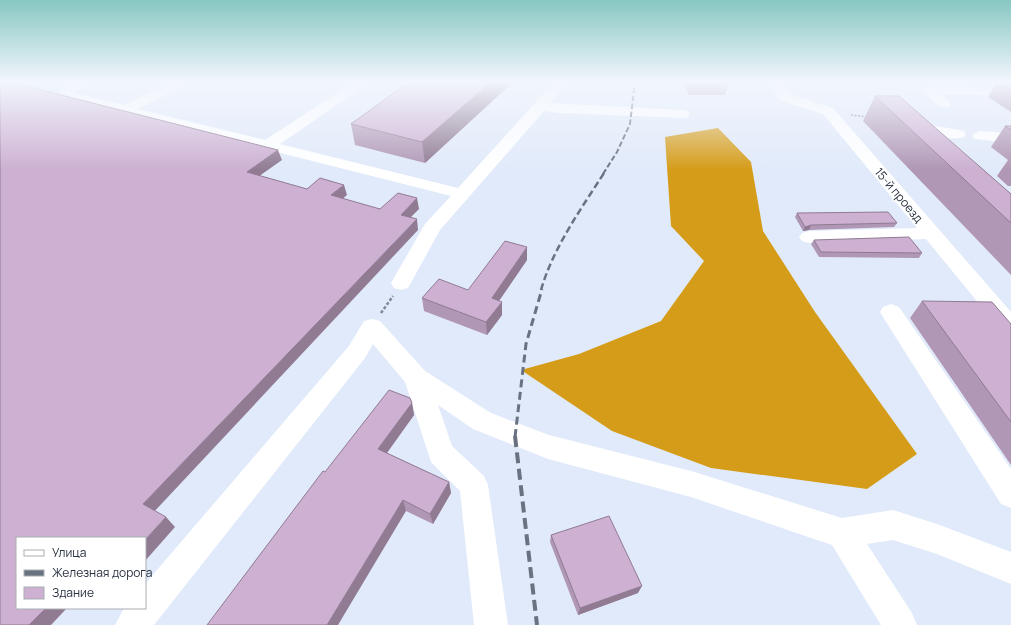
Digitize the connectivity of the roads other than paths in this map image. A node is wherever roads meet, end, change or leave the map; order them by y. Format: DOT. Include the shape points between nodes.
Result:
graph roads {
  1 [pos="129,111"];
  2 [pos="320,111"];
  3 [pos="536,111"];
  4 [pos="613,111"];
  5 [pos="828,111"];
  6 [pos="683,114"];
  7 [pos="943,121"];
  8 [pos="980,136"];
  9 [pos="1011,138"];
  10 [pos="267,146"];
  11 [pos="934,146"];
  12 [pos="462,194"];
  13 [pos="931,233"];
  14 [pos="809,237"];
  15 [pos="401,283"];
  16 [pos="891,312"];
  17 [pos="1010,324"];
  18 [pos="416,378"];
  19 [pos="1011,494"];
  20 [pos="842,533"];
  21 [pos="1011,568"];
  22 [pos="146,608"];
  23 [pos="145,609"];
  24 [pos="132,625"];
  25 [pos="491,625"];
  26 [pos="900,625"];
  1 -- 10 [label="street"];
  2 -- 10 [label="street"];
  3 -- 12 [label="street"];
  4 -- 6 [label="street"];
  5 -- 13 [label="street, 15-й проезд"];
  7 -- 11 [label="street" via="959,134 937,132 908,123"];
  8 -- 9 [label="street"];
  10 -- 12 [label="street"];
  12 -- 15 [label="street" via="432,228"];
  13 -- 14 [label="street"];
  13 -- 17 [label="street, 15-й проезд"];
  16 -- 19 [label="street"];
  18 -- 20 [label="street" via="482,421 548,447 691,484"];
  18 -- 22 [label="street" via="372,327 352,358"];
  18 -- 25 [label="street" via="441,453 474,485"];
  20 -- 21 [label="street" via="893,525"];
  20 -- 26 [label="street"];
  23 -- 24 [label="street"];
}
